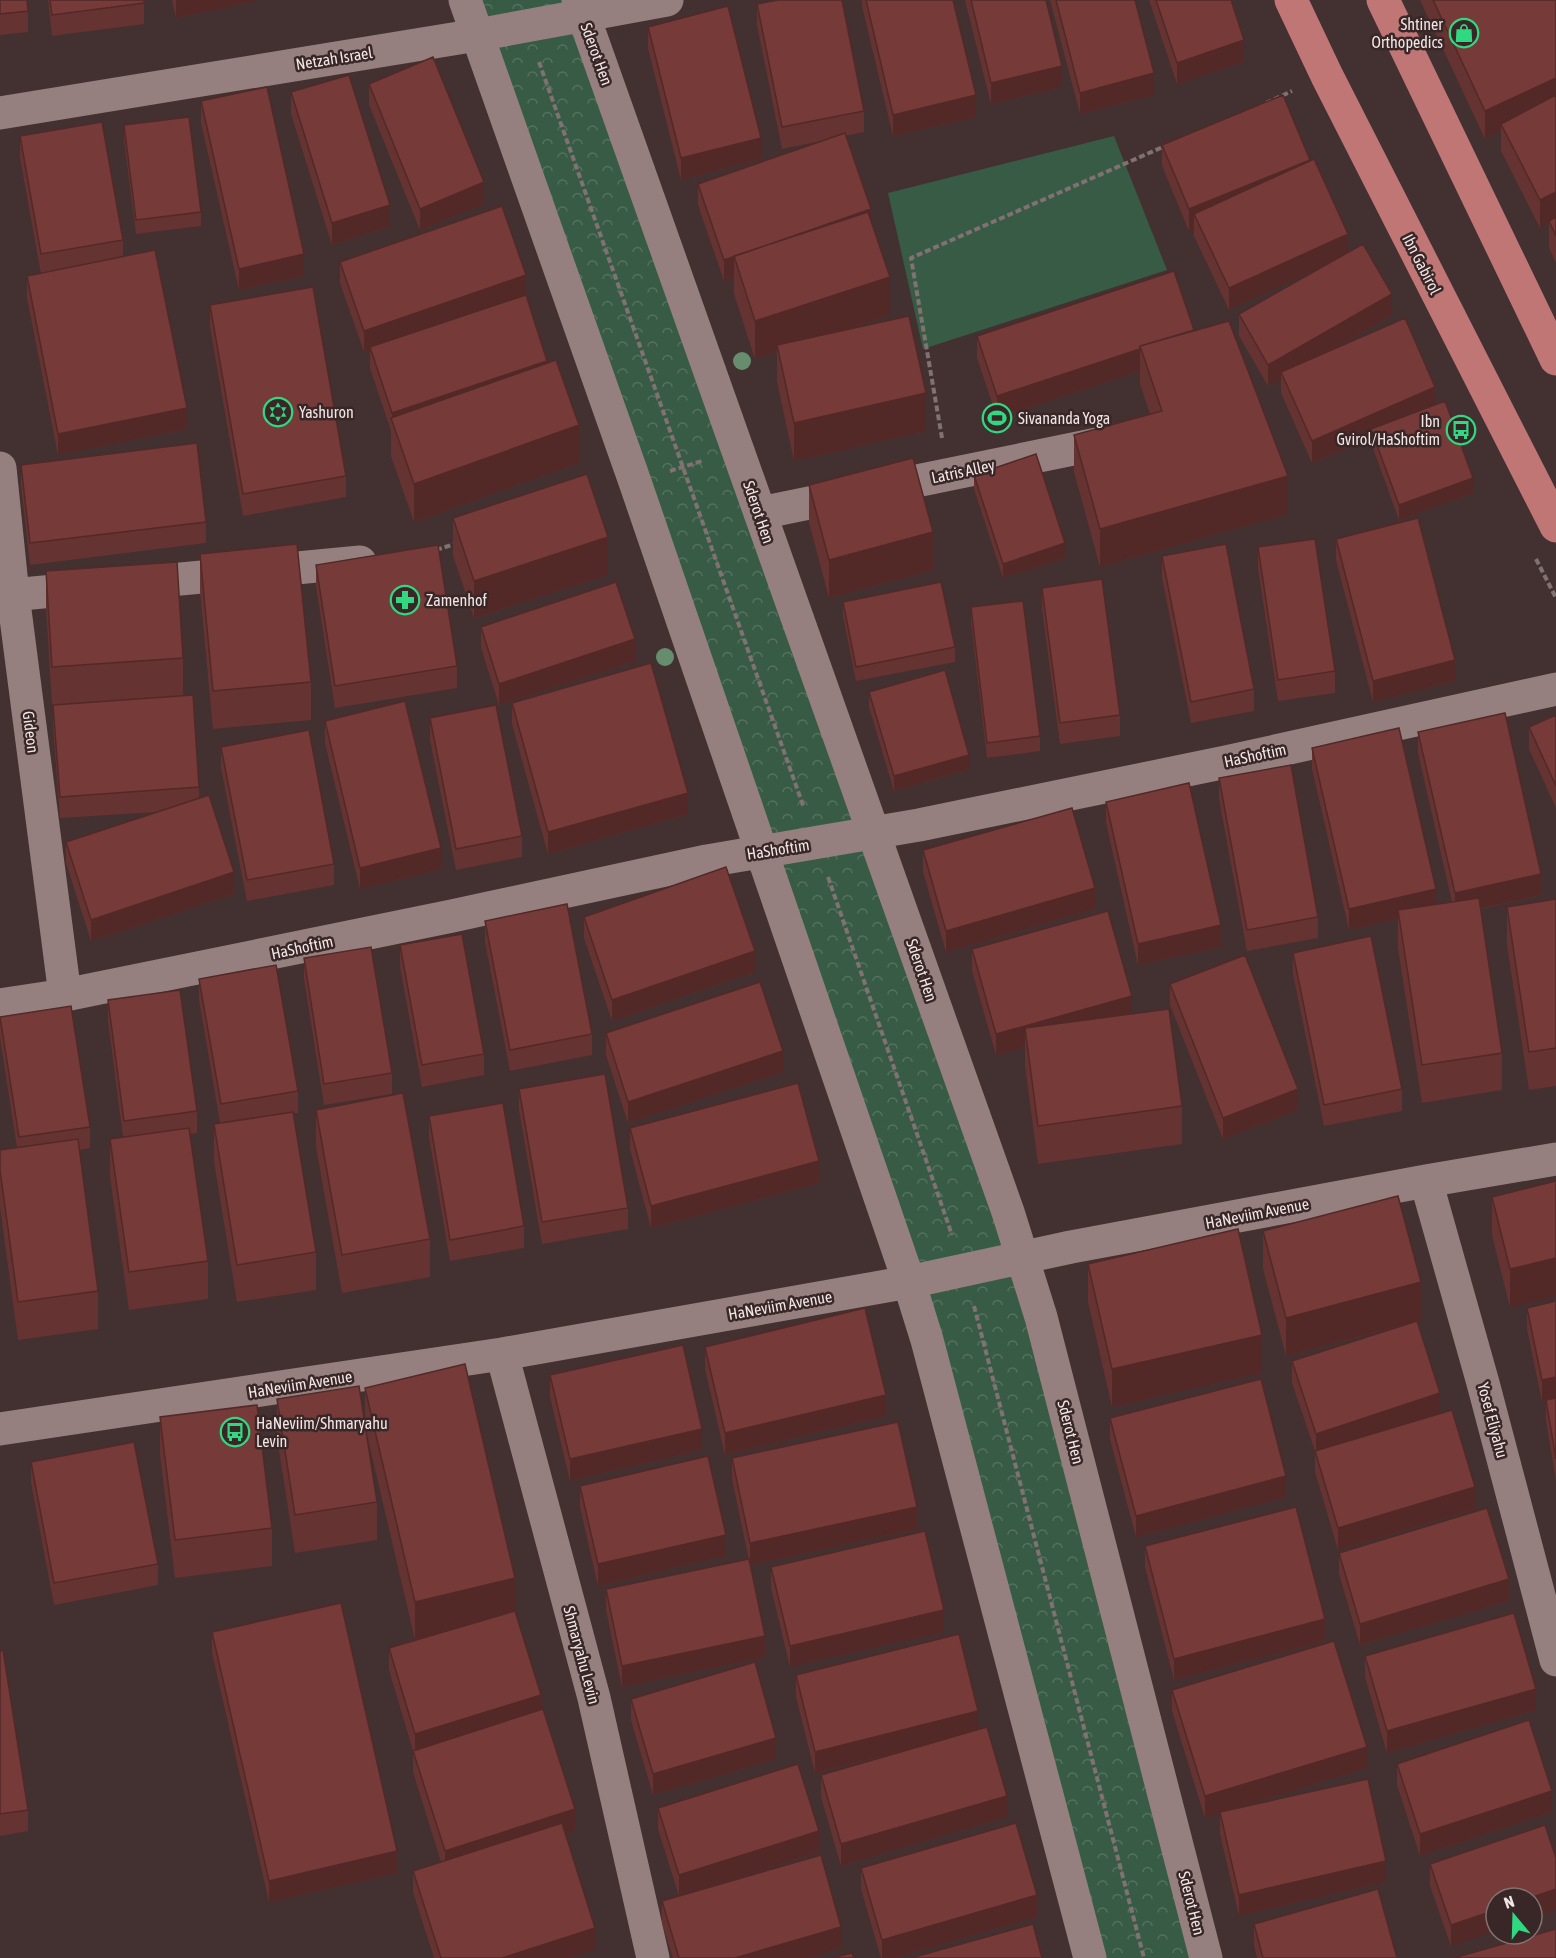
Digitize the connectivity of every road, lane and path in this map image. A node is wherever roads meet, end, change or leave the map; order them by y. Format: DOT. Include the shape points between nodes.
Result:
graph roads {
  1 [pos="465,0"];
  2 [pos="667,0"];
  3 [pos="1291,0"];
  4 [pos="1383,0"];
  5 [pos="581,8"];
  6 [pos="527,27"];
  7 [pos="477,35"];
  8 [pos="1327,76"];
  9 [pos="1262,104"];
  10 [pos="0,113"];
  11 [pos="1174,142"];
  12 [pos="1556,358"];
  13 [pos="1131,437"];
  14 [pos="737,449"];
  15 [pos="682,467"];
  16 [pos="0,468"];
  17 [pos="948,474"];
  18 [pos="635,482"];
  19 [pos="760,513"];
  20 [pos="1556,526"];
  21 [pos="459,542"];
  22 [pos="415,557"];
  23 [pos="7,595"];
  24 [pos="1556,689"];
  25 [pos="873,834"];
  26 [pos="816,843"];
  27 [pos="761,852"];
  28 [pos="65,995"];
  29 [pos="0,1005"];
  30 [pos="1556,1160"];
  31 [pos="1426,1181"];
  32 [pos="1023,1258"];
  33 [pos="964,1269"];
  34 [pos="909,1282"];
  35 [pos="502,1354"];
  36 [pos="0,1429"];
  37 [pos="1554,1636"];
  38 [pos="653,1958"];
  39 [pos="1090,1958"];
  40 [pos="1144,1958"];
  41 [pos="1206,1958"];
  1 -- 7 [label="street"];
  2 -- 5 [label="street, Netzah Israel"];
  3 -- 8 [label="main road, Ibn Gabirol"];
  4 -- 12 [label="main road"];
  5 -- 6 [label="street, Netzah Israel"];
  5 -- 14 [label="street, Sderot Hen"];
  6 -- 7 [label="street, Netzah Israel"];
  6 -- 15 [label="path"];
  7 -- 10 [label="street, Netzah Israel"];
  7 -- 18 [label="street"];
  8 -- 9 [label="path"];
  8 -- 20 [label="main road, Ibn Gabirol"];
  11 -- 17 [label="path" via="911,258"];
  13 -- 17 [label="street, Latris Alley"];
  14 -- 15 [label="path"];
  14 -- 19 [label="street, Sderot Hen"];
  15 -- 18 [label="path"];
  15 -- 26 [label="path"];
  16 -- 23 [label="street, Gideon"];
  17 -- 19 [label="street, Latris Alley"];
  18 -- 27 [label="street"];
  19 -- 25 [label="street, Sderot Hen"];
  21 -- 22 [label="path"];
  22 -- 23 [label="street"];
  23 -- 28 [label="street, Gideon"];
  24 -- 25 [label="street, HaShoftim"];
  25 -- 26 [label="street, HaShoftim"];
  25 -- 32 [label="street, Sderot Hen"];
  26 -- 27 [label="street, HaShoftim"];
  26 -- 33 [label="path"];
  27 -- 28 [label="street, HaShoftim"];
  27 -- 34 [label="street"];
  28 -- 29 [label="street, HaShoftim"];
  30 -- 31 [label="street, HaNeviim Avenue"];
  31 -- 32 [label="street, HaNeviim Avenue"];
  31 -- 37 [label="street, Yosef Eliyahu"];
  32 -- 33 [label="street, HaNeviim Avenue"];
  32 -- 41 [label="street, Sderot Hen"];
  33 -- 34 [label="street, HaNeviim Avenue"];
  33 -- 40 [label="path"];
  34 -- 35 [label="street, HaNeviim Avenue"];
  34 -- 39 [label="street"];
  35 -- 36 [label="street, HaNeviim Avenue"];
  35 -- 38 [label="street, Shmaryahu Levin" via="594,1698"];
}
